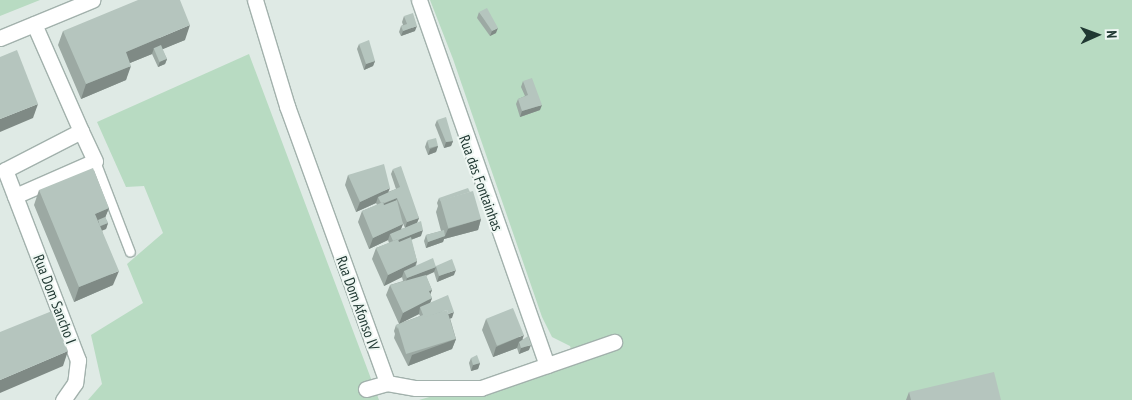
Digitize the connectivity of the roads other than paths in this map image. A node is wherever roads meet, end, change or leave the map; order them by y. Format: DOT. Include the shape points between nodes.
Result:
graph roads {
  1 [pos="92,0"];
  2 [pos="256,0"];
  3 [pos="419,0"];
  4 [pos="34,24"];
  5 [pos="0,38"];
  6 [pos="82,131"];
  7 [pos="95,161"];
  8 [pos="16,196"];
  9 [pos="130,252"];
  10 [pos="614,342"];
  11 [pos="547,365"];
  12 [pos="387,383"];
  13 [pos="366,390"];
  14 [pos="63,400"];
  1 -- 4 [label="street"];
  2 -- 12 [label="street, Rua Dom Afonso IV" via="287,106"];
  3 -- 11 [label="street, Rua das Fontainhas"];
  4 -- 5 [label="street"];
  4 -- 6 [label="street"];
  6 -- 7 [label="street"];
  6 -- 8 [label="street, Rua Dom Sancho I" via="5,170"];
  7 -- 8 [label="street"];
  7 -- 9 [label="lane"];
  8 -- 14 [label="street, Rua Dom Sancho I" via="78,360 75,383"];
  10 -- 11 [label="street"];
  11 -- 12 [label="street" via="481,388 416,388"];
  12 -- 13 [label="street"];
}
